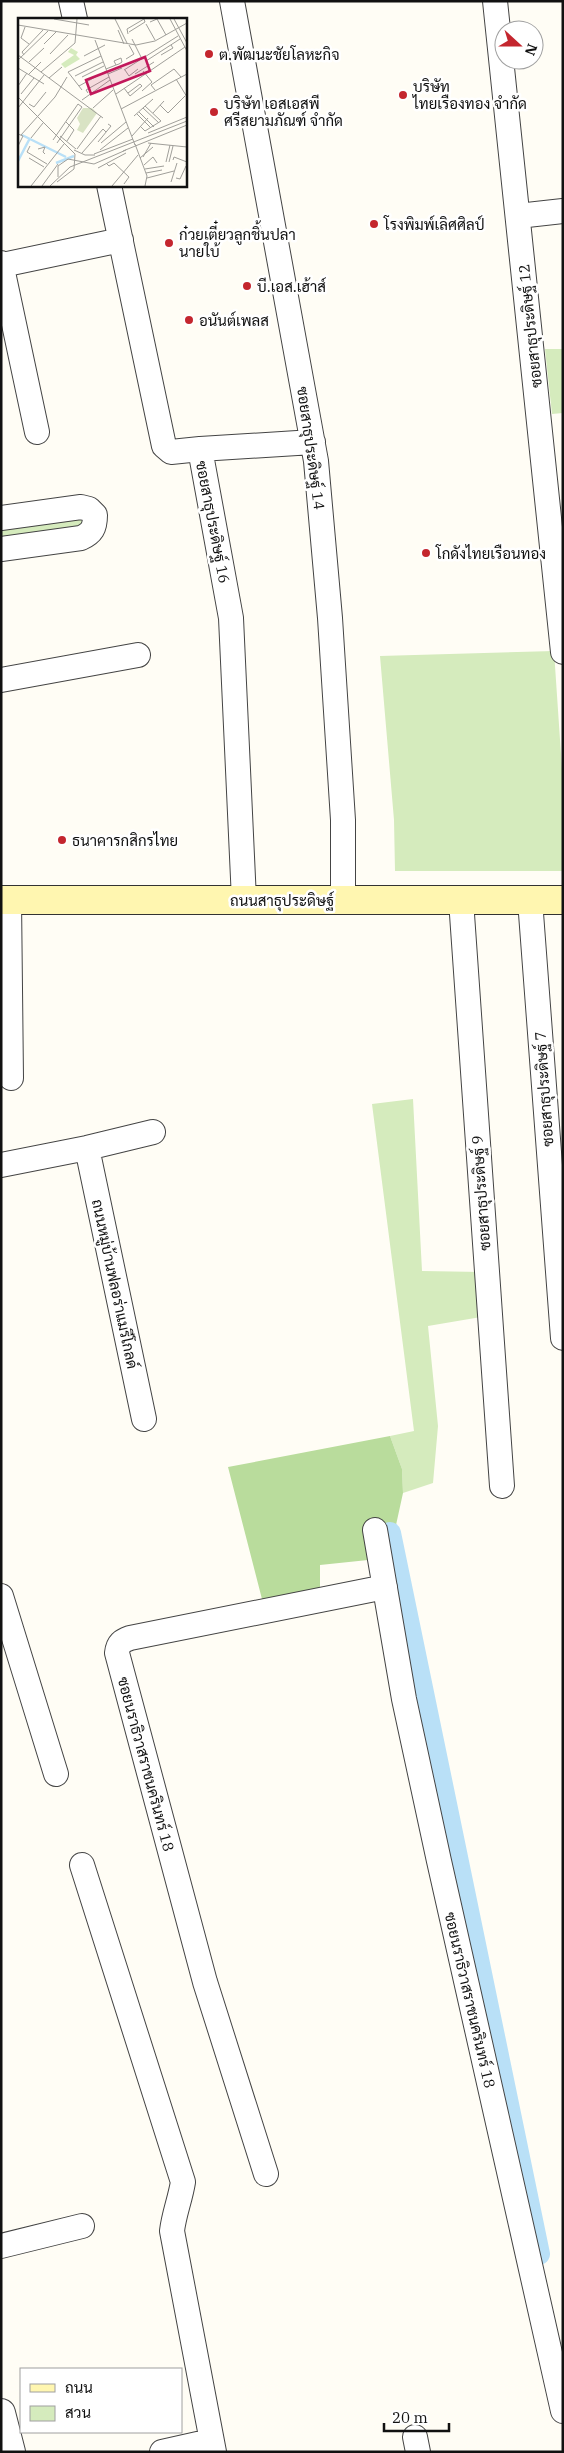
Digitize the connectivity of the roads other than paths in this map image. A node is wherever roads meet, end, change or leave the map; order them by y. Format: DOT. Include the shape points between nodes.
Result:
graph roads {
  1 [pos="71,1"];
  2 [pos="232,1"];
  3 [pos="495,1"];
  4 [pos="75,18"];
  5 [pos="110,186"];
  6 [pos="563,210"];
  7 [pos="518,216"];
  8 [pos="121,240"];
  9 [pos="1,264"];
  10 [pos="37,432"];
  11 [pos="313,442"];
  12 [pos="200,449"];
  13 [pos="1,518"];
  14 [pos="1,549"];
  15 [pos="563,652"];
  16 [pos="138,655"];
  17 [pos="1,680"];
  18 [pos="5,900"];
  19 [pos="244,900"];
  20 [pos="343,900"];
  21 [pos="461,900"];
  22 [pos="530,900"];
  23 [pos="563,900"];
  24 [pos="11,1078"];
  25 [pos="153,1132"];
  26 [pos="87,1148"];
  27 [pos="1,1165"];
  28 [pos="563,1338"];
  29 [pos="144,1419"];
  30 [pos="502,1486"];
  31 [pos="375,1530"];
  32 [pos="385,1588"];
  33 [pos="1,1596"];
  34 [pos="56,1774"];
  35 [pos="82,1865"];
  36 [pos="266,2174"];
  37 [pos="82,2226"];
  38 [pos="1,2246"];
  39 [pos="563,2411"];
  40 [pos="1,2413"];
  41 [pos="213,2446"];
  42 [pos="11,2452"];
  43 [pos="162,2452"];
  1 -- 4 [label="street"];
  2 -- 11 [label="street, ซอยสาธุประดิษฐ์ 14"];
  3 -- 7 [label="street, ซอยสาธุประดิษฐ์ 12"];
  5 -- 8 [label="street, ซอยสาธุประดิษฐ์ 16"];
  6 -- 7 [label="street"];
  7 -- 15 [label="street, ซอยสาธุประดิษฐ์ 12"];
  8 -- 9 [label="street"];
  8 -- 12 [label="street, ซอยสาธุประดิษฐ์ 16" via="164,446 171,452"];
  9 -- 10 [label="street"];
  11 -- 12 [label="street"];
  11 -- 20 [label="street, ซอยสาธุประดิษฐ์ 14" via="330,618 343,820"];
  12 -- 19 [label="street, ซอยสาธุประดิษฐ์ 16" via="232,618"];
  13 -- 14 [label="street" via="81,507 94,515 95,525 92,533 81,538"];
  16 -- 17 [label="street"];
  18 -- 19 [label="main road, ถนนสาธุประดิษฐ์"];
  18 -- 24 [label="street"];
  19 -- 20 [label="main road, ถนนสาธุประดิษฐ์"];
  20 -- 21 [label="main road, ถนนสาธุประดิษฐ์"];
  21 -- 22 [label="main road, ถนนสาธุประดิษฐ์"];
  21 -- 30 [label="street, ซอยสาธุประดิษฐ์ 9"];
  22 -- 23 [label="main road, ถนนสาธุประดิษฐ์"];
  22 -- 28 [label="street, ซอยสาธุประดิษฐ์ 7"];
  25 -- 26 [label="street"];
  26 -- 27 [label="street"];
  26 -- 29 [label="street, ถนนหมู่บ้านฟลอร่าแมรีโกลด์"];
  31 -- 32 [label="street, ซอยนราธิวาสราชนครินทร์ 18"];
  32 -- 36 [label="street, ซอยนราธิวาสราชนครินทร์ 18" via="130,1638 117,1647 205,1982"];
  32 -- 39 [label="street, ซอยนราธิวาสราชนครินทร์ 18" via="404,1699 439,1861"];
  33 -- 34 [label="street"];
  35 -- 41 [label="street" via="183,2182 172,2231"];
  37 -- 38 [label="street"];
  40 -- 42 [label="street"];
  41 -- 43 [label="street"];
}
